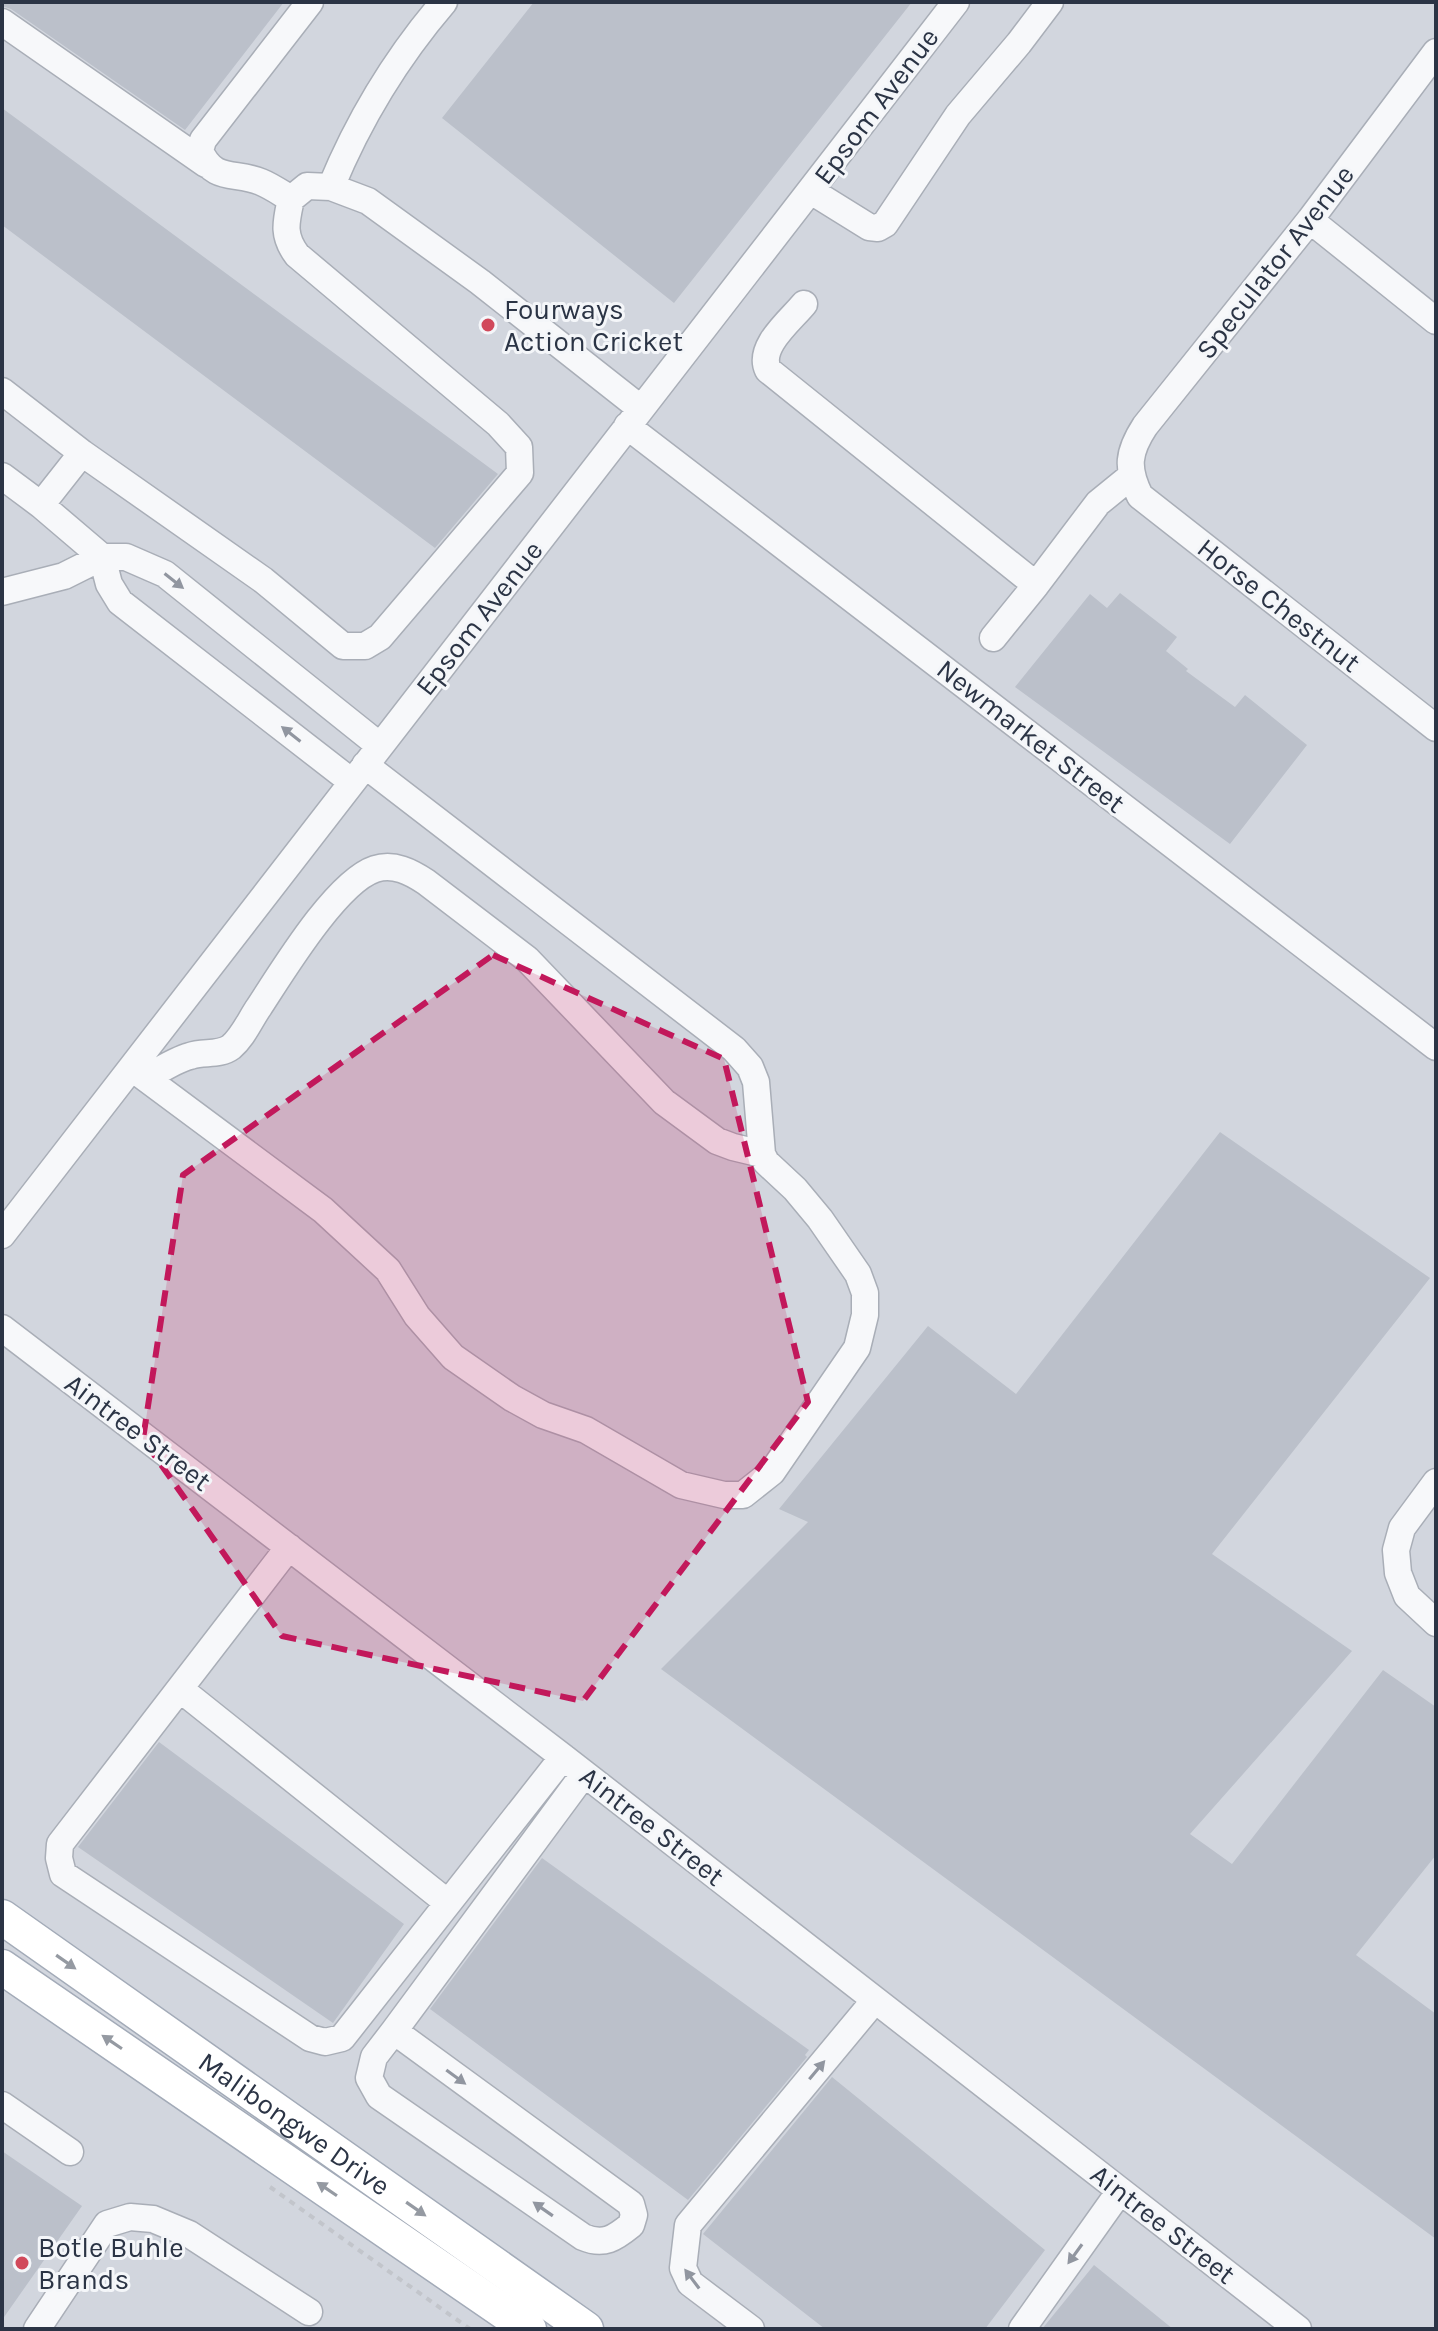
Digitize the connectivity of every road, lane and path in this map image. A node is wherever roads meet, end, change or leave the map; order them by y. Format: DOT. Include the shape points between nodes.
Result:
graph roads {
  1 [pos="310,2"];
  2 [pos="444,2"];
  3 [pos="956,2"];
  4 [pos="1050,2"];
  5 [pos="2,22"];
  6 [pos="1436,52"];
  7 [pos="206,164"];
  8 [pos="331,187"];
  9 [pos="811,191"];
  10 [pos="291,199"];
  11 [pos="1310,220"];
  12 [pos="804,304"];
  13 [pos="1436,321"];
  14 [pos="2,391"];
  15 [pos="633,417"];
  16 [pos="82,453"];
  17 [pos="2,476"];
  18 [pos="1130,477"];
  19 [pos="41,505"];
  20 [pos="102,557"];
  21 [pos="1036,585"];
  22 [pos="2,592"];
  23 [pos="993,638"];
  24 [pos="1436,728"];
  25 [pos="366,764"];
  26 [pos="1436,1047"];
  27 [pos="139,1073"];
  28 [pos="762,1154"];
  29 [pos="2,1235"];
  30 [pos="2,1328"];
  31 [pos="1436,1482"];
  32 [pos="289,1547"];
  33 [pos="1436,1623"];
  34 [pos="180,1689"];
  35 [pos="563,1757"];
  36 [pos="584,1774"];
  37 [pos="448,1903"];
  38 [pos="2,1917"];
  39 [pos="2,1967"];
  40 [pos="875,2000"];
  41 [pos="394,2031"];
  42 [pos="2,2105"];
  43 [pos="70,2152"];
  44 [pos="1120,2191"];
  45 [pos="309,2312"];
  46 [pos="37,2329"];
  47 [pos="529,2329"];
  48 [pos="586,2329"];
  49 [pos="751,2329"];
  50 [pos="1022,2329"];
  51 [pos="1298,2329"];
  1 -- 7 [label="street" via="203,140 200,151"];
  2 -- 8 [label="street" via="370,103"];
  3 -- 9 [label="street, Epsom Avenue"];
  4 -- 9 [label="street" via="958,115 885,224 869,227"];
  5 -- 7 [label="street"];
  6 -- 11 [label="street, Speculator Avenue"];
  7 -- 10 [label="street" via="222,174 260,181"];
  8 -- 10 [label="street" via="307,186"];
  8 -- 15 [label="street, Newmarket Street" via="368,201 480,282"];
  9 -- 15 [label="street, Epsom Avenue"];
  10 -- 16 [label="street" via="284,230 297,255 498,424 519,447 520,473 380,637 365,646 343,646 263,580"];
  11 -- 13 [label="street"];
  11 -- 18 [label="street, Speculator Avenue" via="1145,426 1134,444"];
  12 -- 21 [label="street" via="767,349 768,370"];
  14 -- 16 [label="street"];
  15 -- 25 [label="street, Epsom Avenue"];
  15 -- 26 [label="street, Newmarket Street"];
  16 -- 19 [label="street"];
  17 -- 19 [label="street"];
  18 -- 21 [label="street" via="1098,503"];
  18 -- 24 [label="street, Horse Chestnut" via="1140,496"];
  19 -- 20 [label="street"];
  20 -- 22 [label="street" via="64,576"];
  20 -- 25 [label="street, one-way" via="126,557 165,574"];
  25 -- 20 [label="street, one-way" via="120,602"];
  21 -- 23 [label="street"];
  25 -- 27 [label="street, Epsom Avenue"];
  25 -- 28 [label="street" via="734,1049 756,1082"];
  27 -- 28 [label="street" via="229,1048 337,898 373,869 400,868 527,959 664,1102 717,1141"];
  27 -- 28 [label="street" via="323,1210 388,1270 417,1316 453,1357 543,1415 586,1430 681,1485 724,1495 743,1495 772,1472 857,1348 865,1315 858,1274 812,1209"];
  27 -- 29 [label="street, Epsom Avenue"];
  30 -- 32 [label="street, Aintree Street"];
  31 -- 33 [label="street" via="1402,1528 1396,1550 1407,1596"];
  32 -- 34 [label="street"];
  32 -- 35 [label="street, Aintree Street"];
  34 -- 37 [label="street"];
  34 -- 37 [label="street" via="60,1844 63,1874 310,2038 325,2042 342,2038"];
  35 -- 36 [label="street, Aintree Street"];
  35 -- 37 [label="street"];
  36 -- 40 [label="street, Aintree Street"];
  36 -- 41 [label="street"];
  38 -- 48 [label="main road, Malibongwe Drive, one-way"];
  47 -- 39 [label="main road, Malibongwe Drive, one-way"];
  40 -- 44 [label="street, Aintree Street"];
  49 -- 40 [label="street, one-way" via="690,2283 683,2268 688,2225"];
  41 -- 41 [label="street, one-way" via="631,2204 631,2225 611,2241 583,2237 379,2096 369,2071"];
  42 -- 43 [label="street"];
  44 -- 50 [label="street, one-way"];
  44 -- 51 [label="street, Aintree Street"];
  45 -- 46 [label="street" via="189,2234 153,2219 130,2217 107,2224"];
}
